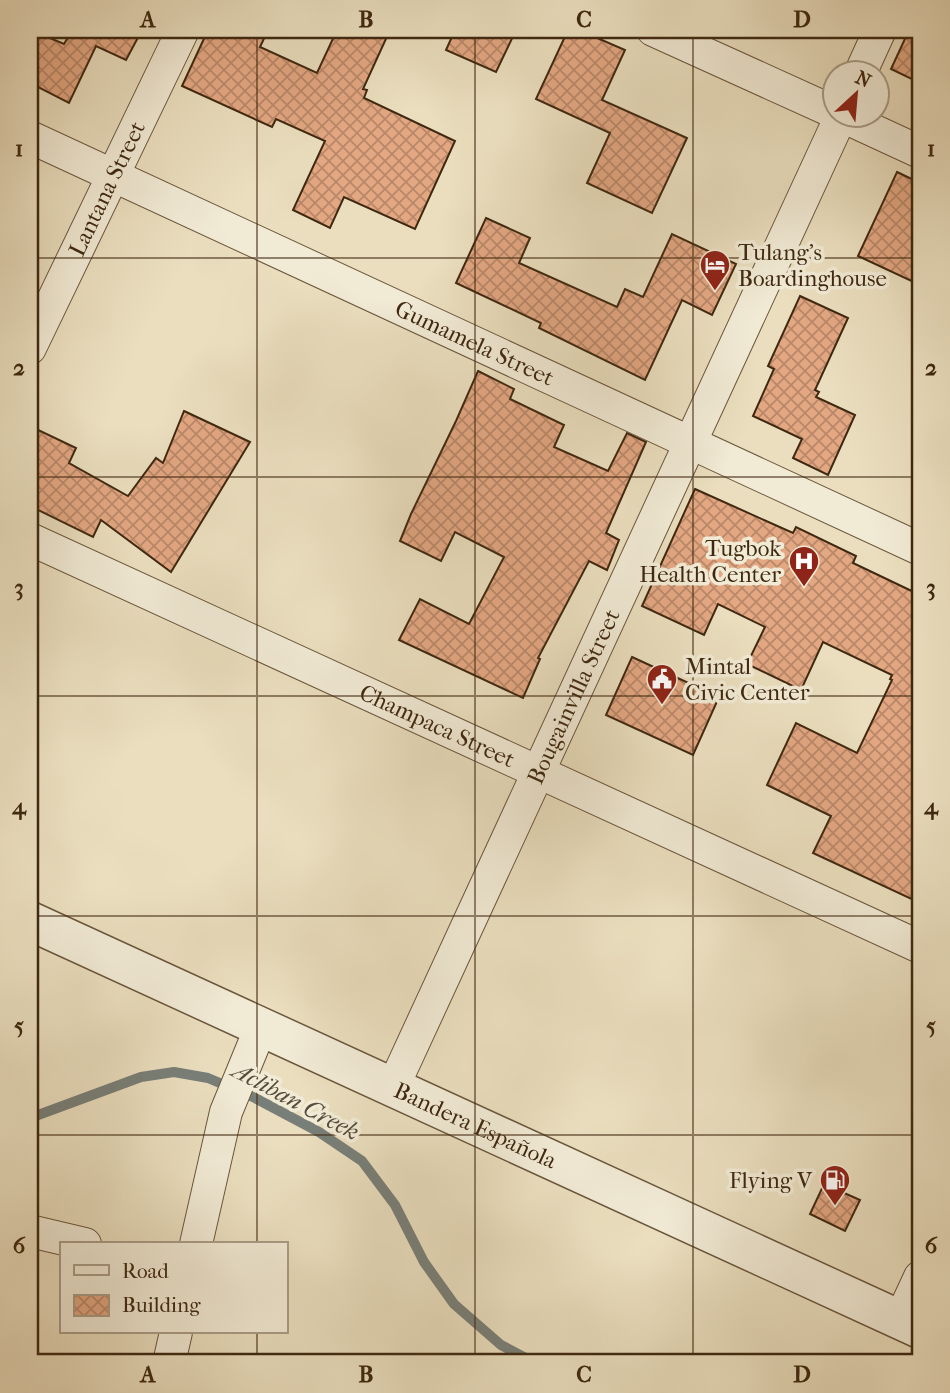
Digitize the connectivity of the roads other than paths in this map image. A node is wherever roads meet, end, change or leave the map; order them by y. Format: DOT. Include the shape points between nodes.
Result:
graph roads {
  1 [pos="183,30"];
  2 [pos="653,30"];
  3 [pos="880,30"];
  4 [pos="866,60"];
  5 [pos="820,105"];
  6 [pos="835,130"];
  7 [pos="872,130"];
  8 [pos="30,137"];
  9 [pos="920,152"];
  10 [pos="112,176"];
  11 [pos="30,348"];
  12 [pos="690,443"];
  13 [pos="30,539"];
  14 [pos="920,549"];
  15 [pos="539,771"];
  16 [pos="30,921"];
  17 [pos="920,947"];
  18 [pos="261,1027"];
  19 [pos="393,1087"];
  20 [pos="30,1231"];
  21 [pos="77,1242"];
  22 [pos="196,1242"];
  23 [pos="920,1277"];
  24 [pos="910,1324"];
  25 [pos="176,1334"];
  26 [pos="169,1363"];
  1 -- 10 [label="street, Lantana Street"];
  2 -- 5 [label="street"];
  3 -- 4 [label="street"];
  6 -- 12 [label="street, Bougainvilla Street"];
  7 -- 9 [label="street"];
  8 -- 10 [label="street, Gumamela Street"];
  10 -- 11 [label="street, Lantana Street"];
  10 -- 12 [label="street, Gumamela Street"];
  12 -- 14 [label="street, Gumamela Street"];
  12 -- 15 [label="street, Bougainvilla Street"];
  13 -- 15 [label="street, Champaca Street"];
  15 -- 17 [label="street, Champaca Street"];
  15 -- 19 [label="street, Bougainvilla Street"];
  16 -- 18 [label="street, Bandera Española"];
  18 -- 19 [label="street, Bandera Española"];
  18 -- 22 [label="street" via="226,1112"];
  19 -- 24 [label="street, Bandera Española"];
  20 -- 21 [label="street"];
  23 -- 24 [label="street"];
  25 -- 26 [label="street"];
}
